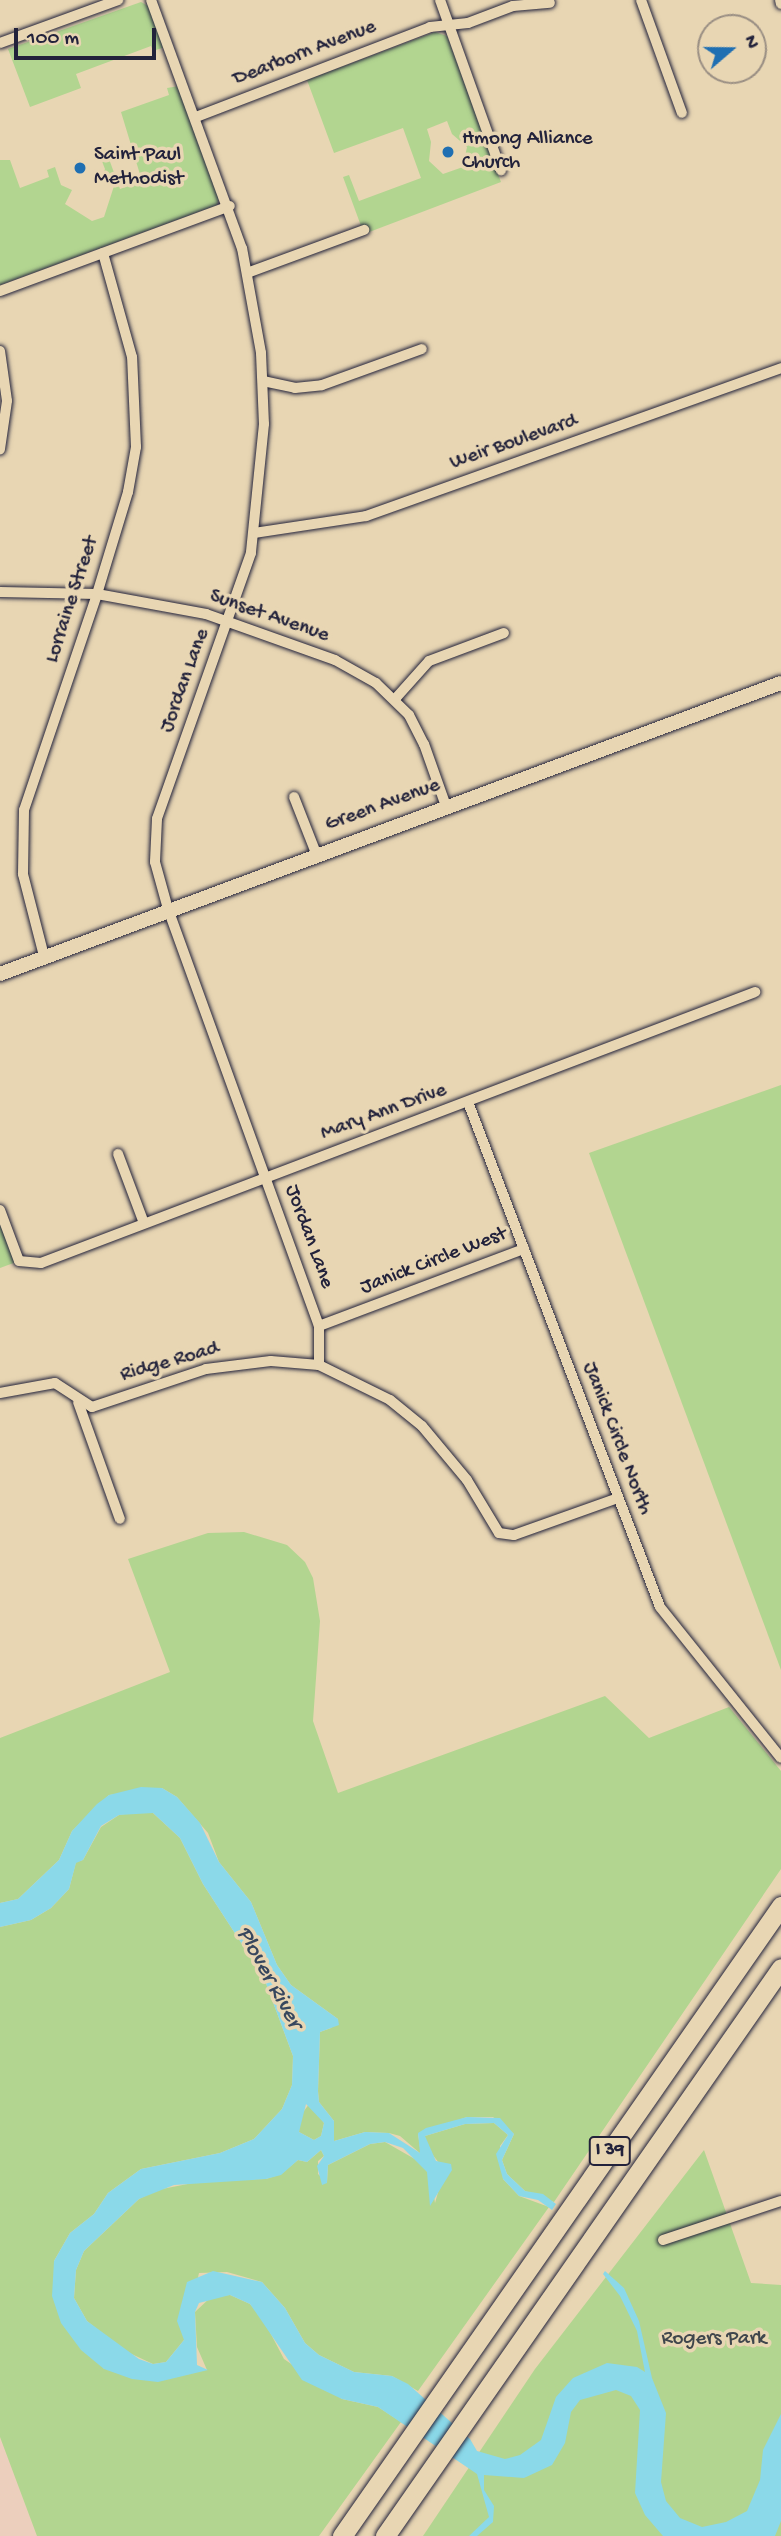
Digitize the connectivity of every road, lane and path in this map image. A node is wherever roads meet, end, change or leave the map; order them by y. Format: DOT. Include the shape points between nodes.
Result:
graph roads {
  1 [pos="118,0"];
  2 [pos="151,0"];
  3 [pos="440,0"];
  4 [pos="641,0"];
  5 [pos="550,4"];
  6 [pos="449,24"];
  7 [pos="0,44"];
  8 [pos="682,113"];
  9 [pos="197,117"];
  10 [pos="501,170"];
  11 [pos="230,206"];
  12 [pos="364,230"];
  13 [pos="103,253"];
  14 [pos="247,273"];
  15 [pos="0,291"];
  16 [pos="422,349"];
  17 [pos="0,351"];
  18 [pos="781,368"];
  19 [pos="264,381"];
  20 [pos="0,449"];
  21 [pos="254,533"];
  22 [pos="0,592"];
  23 [pos="97,594"];
  24 [pos="229,620"];
  25 [pos="503,633"];
  26 [pos="781,683"];
  27 [pos="396,699"];
  28 [pos="294,797"];
  29 [pos="446,806"];
  30 [pos="316,853"];
  31 [pos="168,909"];
  32 [pos="44,956"];
  33 [pos="0,974"];
  34 [pos="755,992"];
  35 [pos="468,1102"];
  36 [pos="118,1154"];
  37 [pos="266,1178"];
  38 [pos="0,1210"];
  39 [pos="144,1223"];
  40 [pos="524,1249"];
  41 [pos="319,1326"];
  42 [pos="319,1365"];
  43 [pos="0,1393"];
  44 [pos="78,1402"];
  45 [pos="618,1498"];
  46 [pos="120,1519"];
  47 [pos="781,1758"];
  48 [pos="781,1906"];
  49 [pos="781,1968"];
  50 [pos="781,2201"];
  51 [pos="663,2240"];
  52 [pos="443,2457"];
  53 [pos="342,2536"];
  54 [pos="385,2536"];
  55 [pos="396,2536"];
  1 -- 7 [label="street"];
  2 -- 9 [label="street, Jordan Lane"];
  3 -- 6 [label="street"];
  4 -- 8 [label="street"];
  5 -- 6 [label="street, Dearborn Avenue" via="513,6 468,23"];
  6 -- 9 [label="street, Dearborn Avenue" via="430,27"];
  6 -- 10 [label="street"];
  9 -- 11 [label="street, Jordan Lane"];
  11 -- 13 [label="street"];
  11 -- 14 [label="street, Jordan Lane"];
  12 -- 14 [label="street"];
  13 -- 15 [label="street"];
  13 -- 23 [label="street, Lorraine Street" via="127,327 137,417 131,478"];
  14 -- 19 [label="street, Jordan Lane"];
  16 -- 19 [label="street" via="322,385 295,388"];
  17 -- 20 [label="street" via="7,401"];
  18 -- 21 [label="street, Weir Boulevard" via="366,516"];
  19 -- 21 [label="street, Jordan Lane"];
  21 -- 24 [label="street, Jordan Lane"];
  22 -- 23 [label="street, Sunset Avenue"];
  23 -- 24 [label="street, Sunset Avenue"];
  23 -- 32 [label="street, Lorraine Street" via="24,810 23,874"];
  24 -- 27 [label="street, Sunset Avenue" via="335,660"];
  24 -- 31 [label="street, Jordan Lane" via="154,832 155,862"];
  25 -- 27 [label="street" via="429,661"];
  26 -- 29 [label="street, Green Avenue"];
  27 -- 29 [label="street, Sunset Avenue" via="424,744"];
  28 -- 30 [label="street"];
  29 -- 30 [label="street, Green Avenue"];
  30 -- 31 [label="street, Green Avenue"];
  31 -- 32 [label="street, Green Avenue"];
  31 -- 37 [label="street, Jordan Lane"];
  32 -- 33 [label="street, Green Avenue"];
  34 -- 35 [label="street, Mary Ann Drive"];
  35 -- 37 [label="street, Mary Ann Drive"];
  35 -- 40 [label="street, Janick Circle North"];
  36 -- 39 [label="street"];
  37 -- 39 [label="street, Mary Ann Drive"];
  37 -- 41 [label="street, Jordan Lane"];
  38 -- 39 [label="street, Mary Ann Drive" via="25,1264 41,1263"];
  40 -- 41 [label="street, Janick Circle West"];
  40 -- 45 [label="street, Janick Circle North"];
  41 -- 42 [label="street, Jordan Lane"];
  42 -- 44 [label="street, Ridge Road" via="271,1360 227,1365 92,1407"];
  42 -- 45 [label="street, Ridge Road" via="390,1400 422,1426 467,1480 499,1533 513,1535"];
  43 -- 44 [label="street" via="55,1383 67,1388"];
  44 -- 46 [label="street"];
  45 -- 47 [label="street, Janick Circle North" via="671,1626"];
  48 -- 53 [label="highway, I 39"];
  49 -- 52 [label="highway, I 39"];
  50 -- 51 [label="street"];
  52 -- 54 [label="highway, I 39"];
  52 -- 55 [label="highway" via="434,2480"];
}
